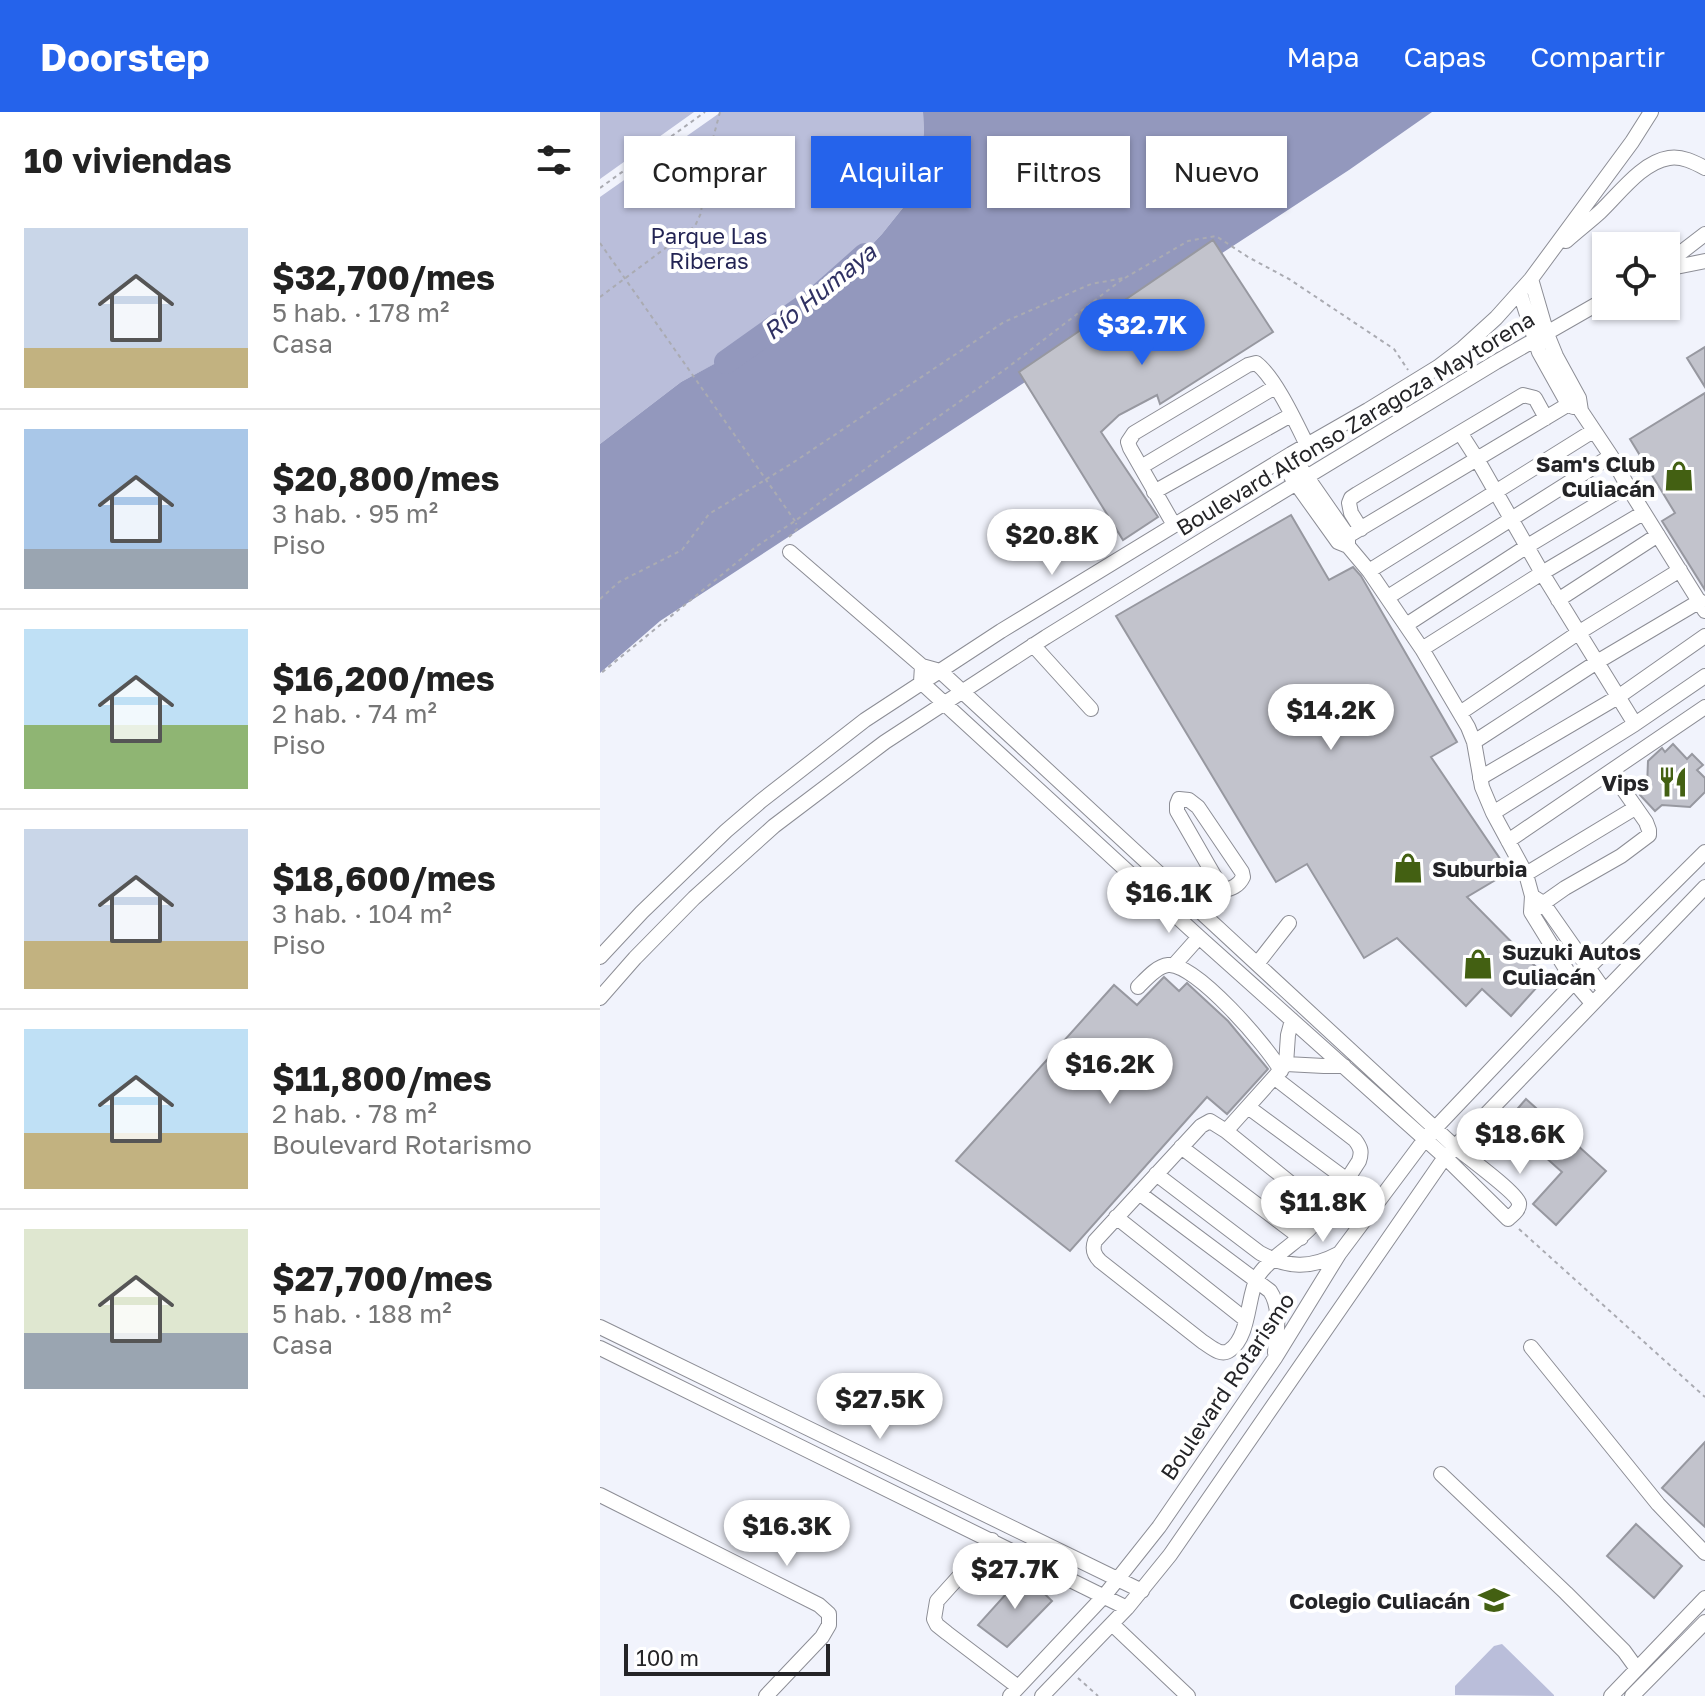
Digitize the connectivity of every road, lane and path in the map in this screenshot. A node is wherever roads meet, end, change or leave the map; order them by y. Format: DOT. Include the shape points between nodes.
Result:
graph roads {
  1 [pos="705,112"];
  2 [pos="720,112"];
  3 [pos="1651,112"];
  4 [pos="1705,168"];
  5 [pos="600,188"];
  6 [pos="1705,234"];
  7 [pos="600,243"];
  8 [pos="1553,251"];
  9 [pos="1680,255"];
  10 [pos="1705,261"];
  11 [pos="1680,265"];
  12 [pos="1124,278"];
  13 [pos="1531,279"];
  14 [pos="1520,293"];
  15 [pos="600,297"];
  16 [pos="1592,307"];
  17 [pos="1541,337"];
  18 [pos="1415,381"];
  19 [pos="1275,387"];
  20 [pos="1576,404"];
  21 [pos="1291,415"];
  22 [pos="1546,418"];
  23 [pos="1593,431"];
  24 [pos="1461,434"];
  25 [pos="1307,445"];
  26 [pos="1611,456"];
  27 [pos="1286,457"];
  28 [pos="1477,459"];
  29 [pos="1141,467"];
  30 [pos="1301,479"];
  31 [pos="1627,486"];
  32 [pos="1495,491"];
  33 [pos="1154,492"];
  34 [pos="1643,513"];
  35 [pos="1511,519"];
  36 [pos="795,521"];
  37 [pos="1174,525"];
  38 [pos="1658,535"];
  39 [pos="1349,538"];
  40 [pos="1526,547"];
  41 [pos="790,552"];
  42 [pos="1680,570"];
  43 [pos="1369,571"];
  44 [pos="1542,573"];
  45 [pos="1388,597"];
  46 [pos="600,599"];
  47 [pos="1558,600"];
  48 [pos="1702,606"];
  49 [pos="1406,625"];
  50 [pos="1578,633"];
  51 [pos="1705,636"];
  52 [pos="1033,645"];
  53 [pos="1422,649"];
  54 [pos="1597,662"];
  55 [pos="922,666"];
  56 [pos="940,671"];
  57 [pos="600,674"];
  58 [pos="1705,676"];
  59 [pos="921,682"];
  60 [pos="963,692"];
  61 [pos="1618,697"];
  62 [pos="944,702"];
  63 [pos="1091,709"];
  64 [pos="1460,713"];
  65 [pos="1701,716"];
  66 [pos="1635,724"];
  67 [pos="1474,742"];
  68 [pos="1611,772"];
  69 [pos="1480,778"];
  70 [pos="1635,808"];
  71 [pos="1493,813"];
  72 [pos="1508,841"];
  73 [pos="1705,852"];
  74 [pos="1526,874"];
  75 [pos="1705,887"];
  76 [pos="1223,891"];
  77 [pos="1535,904"];
  78 [pos="1194,907"];
  79 [pos="1180,919"];
  80 [pos="1289,923"];
  81 [pos="1199,937"];
  82 [pos="615,940"];
  83 [pos="600,957"];
  84 [pos="635,958"];
  85 [pos="1257,964"];
  86 [pos="1174,965"];
  87 [pos="1589,969"];
  88 [pos="1574,982"];
  89 [pos="1138,987"];
  90 [pos="1604,990"];
  91 [pos="600,998"];
  92 [pos="1592,1003"];
  93 [pos="1292,1020"];
  94 [pos="1344,1066"];
  95 [pos="1281,1071"];
  96 [pos="1248,1107"];
  97 [pos="1226,1131"];
  98 [pos="1430,1134"];
  99 [pos="1181,1147"];
  100 [pos="1450,1152"];
  101 [pos="1156,1174"];
  102 [pos="1347,1180"];
  103 [pos="1139,1193"];
  104 [pos="1325,1211"];
  105 [pos="1116,1217"];
  106 [pos="1508,1219"];
  107 [pos="1301,1238"];
  108 [pos="1339,1254"];
  109 [pos="1273,1260"];
  110 [pos="1256,1280"];
  111 [pos="1246,1320"];
  112 [pos="600,1327"];
  113 [pos="1531,1347"];
  114 [pos="600,1348"];
  115 [pos="1275,1358"];
  116 [pos="1705,1397"];
  117 [pos="1441,1474"];
  118 [pos="600,1495"];
  119 [pos="992,1540"];
  120 [pos="1705,1553"];
  121 [pos="1118,1579"];
  122 [pos="1142,1591"];
  123 [pos="1105,1595"];
  124 [pos="1705,1598"];
  125 [pos="1127,1608"];
  126 [pos="1112,1624"];
  127 [pos="1700,1624"];
  128 [pos="1069,1668"];
  129 [pos="1637,1669"];
  130 [pos="1014,1692"];
  131 [pos="766,1696"];
  132 [pos="1042,1696"];
  133 [pos="1098,1696"];
  134 [pos="1188,1696"];
  135 [pos="1611,1696"];
  136 [pos="1632,1696"];
  1 -- 5 [label="path"];
  2 -- 15 [label="path" via="695,226"];
  3 -- 8 [label="street, Boulevard Alfonso Zaragoza Maytorena"];
  4 -- 8 [label="street" via="1673,157 1653,164"];
  6 -- 9 [label="street"];
  7 -- 36 [label="path, bridge"];
  8 -- 13 [label="street, Boulevard Alfonso Zaragoza Maytorena"];
  10 -- 11 [label="street"];
  12 -- 18 [label="path" via="1188,241 1216,236 1394,349"];
  12 -- 36 [label="path"];
  12 -- 46 [label="path" via="1091,284 1004,322 709,514 682,550 619,582"];
  13 -- 14 [label="street, Boulevard Alfonso Zaragoza Maytorena"];
  13 -- 17 [label="street"];
  14 -- 17 [label="street"];
  14 -- 18 [label="street, Boulevard Alfonso Zaragoza Maytorena" via="1463,348"];
  16 -- 17 [label="street, Boulevard Alfonso Zaragoza Maytorena"];
  17 -- 20 [label="street" via="1544,361"];
  17 -- 30 [label="street, Boulevard Alfonso Zaragoza Maytorena"];
  18 -- 25 [label="street, Boulevard Alfonso Zaragoza Maytorena"];
  19 -- 21 [label="street"];
  19 -- 29 [label="street"];
  19 -- 29 [label="street" via="1253,363 1194,396 1131,436 1128,442"];
  20 -- 22 [label="street"];
  20 -- 23 [label="street"];
  21 -- 25 [label="street"];
  21 -- 33 [label="street"];
  22 -- 24 [label="street" via="1535,398 1523,395"];
  22 -- 28 [label="street"];
  23 -- 26 [label="street"];
  23 -- 32 [label="street"];
  24 -- 28 [label="street"];
  24 -- 39 [label="street" via="1351,498"];
  25 -- 27 [label="street, Boulevard Alfonso Zaragoza Maytorena"];
  26 -- 31 [label="street"];
  26 -- 35 [label="street"];
  27 -- 30 [label="street"];
  27 -- 37 [label="street, Boulevard Alfonso Zaragoza Maytorena"];
  28 -- 32 [label="street"];
  28 -- 39 [label="street"];
  29 -- 33 [label="street"];
  30 -- 39 [label="street"];
  30 -- 52 [label="street, Boulevard Alfonso Zaragoza Maytorena"];
  31 -- 34 [label="street"];
  31 -- 40 [label="street"];
  32 -- 35 [label="street"];
  32 -- 43 [label="street"];
  33 -- 37 [label="street"];
  34 -- 38 [label="street"];
  34 -- 44 [label="street"];
  35 -- 40 [label="street"];
  35 -- 45 [label="street"];
  36 -- 41 [label="path" via="797,529 786,541"];
  36 -- 57 [label="path"];
  37 -- 56 [label="street, Boulevard Alfonso Zaragoza Maytorena"];
  38 -- 42 [label="street"];
  38 -- 47 [label="street"];
  39 -- 43 [label="street"];
  40 -- 44 [label="street"];
  40 -- 49 [label="street"];
  41 -- 55 [label="street"];
  42 -- 48 [label="street"];
  42 -- 50 [label="street"];
  43 -- 45 [label="street"];
  44 -- 47 [label="street"];
  44 -- 53 [label="street"];
  45 -- 49 [label="street"];
  47 -- 50 [label="street"];
  48 -- 54 [label="street"];
  49 -- 53 [label="street"];
  50 -- 54 [label="street"];
  50 -- 64 [label="street"];
  51 -- 61 [label="street"];
  52 -- 60 [label="street, Boulevard Alfonso Zaragoza Maytorena"];
  52 -- 63 [label="street"];
  53 -- 64 [label="street"];
  54 -- 61 [label="street"];
  54 -- 67 [label="street"];
  55 -- 56 [label="street"];
  55 -- 59 [label="street"];
  56 -- 59 [label="street, Boulevard Alfonso Zaragoza Maytorena"];
  56 -- 60 [label="street"];
  58 -- 66 [label="street"];
  59 -- 62 [label="street"];
  59 -- 82 [label="street, Boulevard Alfonso Zaragoza Maytorena" via="761,801"];
  60 -- 62 [label="street, Boulevard Alfonso Zaragoza Maytorena"];
  60 -- 78 [label="street"];
  61 -- 66 [label="street"];
  61 -- 69 [label="street"];
  62 -- 79 [label="street"];
  62 -- 84 [label="street, Boulevard Alfonso Zaragoza Maytorena" via="774,826"];
  64 -- 67 [label="street"];
  65 -- 68 [label="street"];
  66 -- 71 [label="street"];
  67 -- 69 [label="street"];
  68 -- 70 [label="street"];
  68 -- 72 [label="street"];
  69 -- 71 [label="street"];
  70 -- 74 [label="street"];
  70 -- 77 [label="street" via="1649,830 1646,839"];
  71 -- 72 [label="street"];
  72 -- 74 [label="street"];
  73 -- 87 [label="street, Boulevard Rotarismo"];
  74 -- 77 [label="street"];
  75 -- 90 [label="street"];
  76 -- 76 [label="street" via="1177,811 1179,799 1198,807 1242,872 1239,885"];
  76 -- 78 [label="street"];
  77 -- 87 [label="street"];
  77 -- 88 [label="street"];
  78 -- 79 [label="street"];
  78 -- 85 [label="street"];
  79 -- 81 [label="street"];
  80 -- 85 [label="street"];
  81 -- 86 [label="street"];
  81 -- 93 [label="street"];
  82 -- 83 [label="street, Boulevard Alfonso Zaragoza Maytorena"];
  82 -- 84 [label="street"];
  84 -- 91 [label="street, Boulevard Alfonso Zaragoza Maytorena"];
  85 -- 98 [label="street"];
  86 -- 89 [label="street" via="1164,966"];
  86 -- 95 [label="street" via="1219,997"];
  87 -- 88 [label="street, Boulevard Rotarismo"];
  87 -- 90 [label="street"];
  88 -- 92 [label="street"];
  88 -- 98 [label="street, Boulevard Rotarismo"];
  90 -- 92 [label="street"];
  92 -- 100 [label="street"];
  93 -- 94 [label="street"];
  93 -- 95 [label="street"];
  94 -- 95 [label="street"];
  94 -- 98 [label="street"];
  95 -- 96 [label="street"];
  95 -- 102 [label="street" via="1360,1146 1359,1161"];
  96 -- 97 [label="street"];
  96 -- 102 [label="street"];
  97 -- 99 [label="street" via="1206,1122"];
  97 -- 104 [label="street"];
  98 -- 100 [label="street"];
  98 -- 108 [label="street, Boulevard Rotarismo"];
  99 -- 101 [label="street"];
  99 -- 107 [label="street"];
  100 -- 106 [label="street"];
  100 -- 122 [label="street"];
  101 -- 103 [label="street"];
  101 -- 109 [label="street"];
  102 -- 104 [label="street"];
  103 -- 105 [label="street"];
  103 -- 110 [label="street"];
  104 -- 107 [label="street"];
  105 -- 111 [label="street"];
  105 -- 111 [label="street" via="1093,1247 1109,1268 1218,1352 1233,1348"];
  106 -- 116 [label="path"];
  107 -- 109 [label="street"];
  108 -- 109 [label="street" via="1306,1265"];
  108 -- 115 [label="street, Boulevard Rotarismo"];
  109 -- 110 [label="street"];
  110 -- 111 [label="street"];
  110 -- 115 [label="street" via="1277,1304"];
  112 -- 121 [label="street"];
  113 -- 120 [label="street" via="1658,1504"];
  114 -- 119 [label="street"];
  115 -- 121 [label="street, Boulevard Rotarismo"];
  117 -- 129 [label="street"];
  118 -- 131 [label="street" via="829,1614 822,1637"];
  119 -- 123 [label="street"];
  119 -- 130 [label="street" via="937,1601 934,1619"];
  121 -- 122 [label="street"];
  121 -- 123 [label="street, Boulevard Rotarismo"];
  122 -- 125 [label="street"];
  123 -- 125 [label="street"];
  123 -- 130 [label="street, Boulevard Rotarismo"];
  124 -- 127 [label="street"];
  125 -- 126 [label="street"];
  126 -- 128 [label="street"];
  126 -- 134 [label="street"];
  127 -- 129 [label="street"];
  127 -- 136 [label="street"];
  128 -- 132 [label="street"];
  128 -- 133 [label="path"];
  129 -- 135 [label="street"];
}
